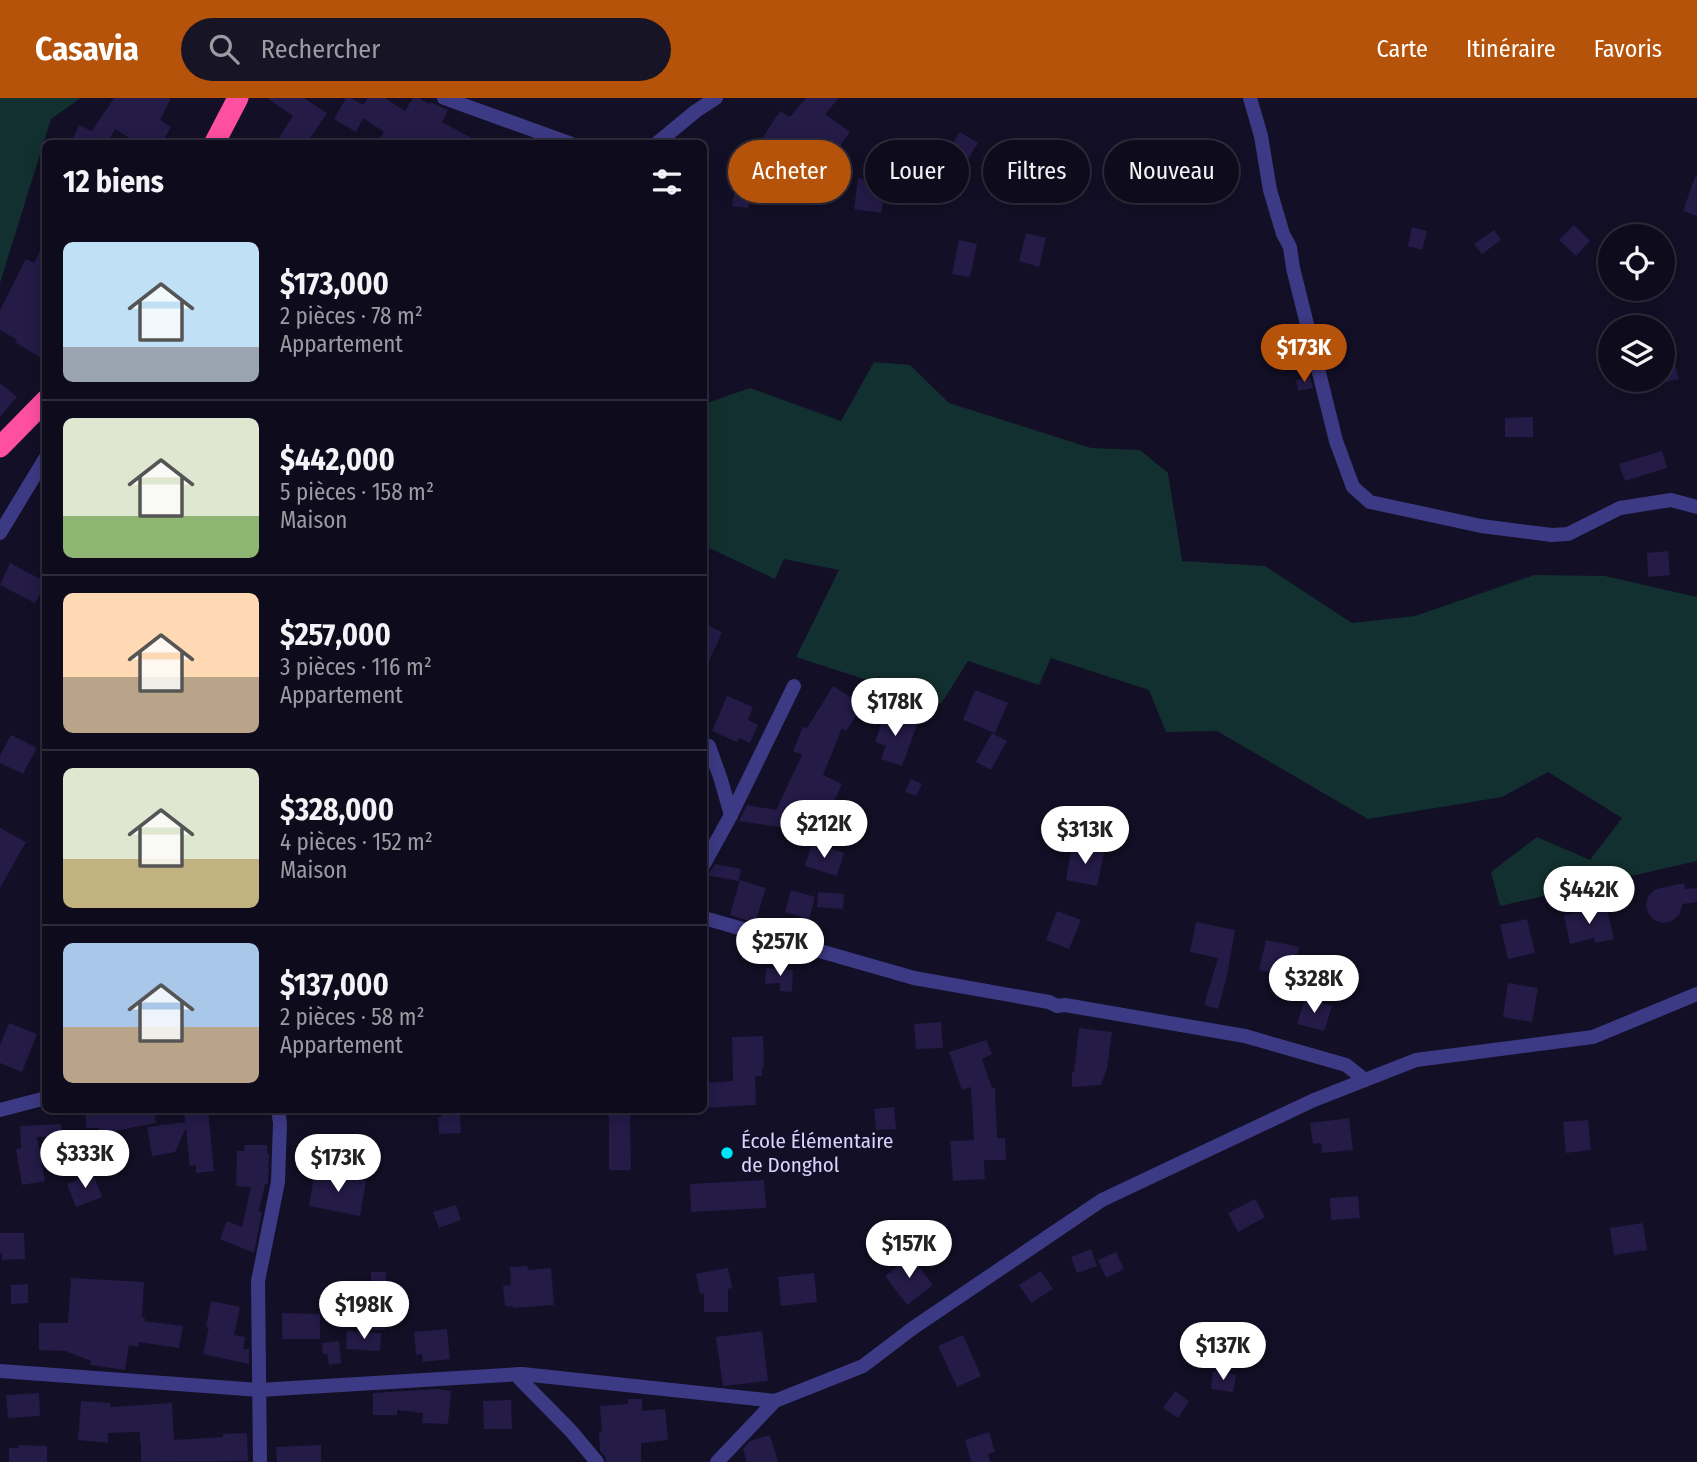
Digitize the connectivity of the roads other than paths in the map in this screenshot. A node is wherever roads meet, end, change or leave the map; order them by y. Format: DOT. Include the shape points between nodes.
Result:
graph roads {
  1 [pos="239,98"];
  2 [pos="444,98"];
  3 [pos="716,98"];
  4 [pos="1250,98"];
  5 [pos="216,140"];
  6 [pos="561,140"];
  7 [pos="661,140"];
  8 [pos="42,404"];
  9 [pos="0,447"];
  10 [pos="42,464"];
  11 [pos="1697,507"];
  12 [pos="0,533"];
  13 [pos="793,686"];
  14 [pos="707,745"];
  15 [pos="731,815"];
  16 [pos="707,859"];
  17 [pos="707,919"];
  18 [pos="1697,994"];
  19 [pos="1365,1080"];
  20 [pos="42,1099"];
  21 [pos="0,1110"];
  22 [pos="278,1113"];
  23 [pos="0,1371"];
  24 [pos="518,1374"];
  25 [pos="259,1390"];
  26 [pos="775,1401"];
  27 [pos="260,1462"];
  28 [pos="597,1462"];
  29 [pos="718,1462"];
  1 -- 5 [label="highway"];
  2 -- 6 [label="street"];
  3 -- 7 [label="street"];
  4 -- 11 [label="street" via="1336,441 1353,487 1370,502 1552,536 1568,534 1620,508 1671,500"];
  8 -- 9 [label="highway"];
  10 -- 12 [label="street"];
  13 -- 15 [label="street"];
  14 -- 15 [label="street"];
  15 -- 16 [label="street"];
  17 -- 19 [label="street" via="914,978 1245,1036 1346,1065"];
  18 -- 19 [label="street" via="1593,1037 1416,1060"];
  19 -- 26 [label="street" via="1102,1200 863,1366"];
  20 -- 21 [label="street"];
  22 -- 25 [label="street" via="278,1182 258,1281"];
  23 -- 25 [label="street"];
  24 -- 25 [label="street"];
  24 -- 26 [label="street"];
  24 -- 28 [label="street"];
  25 -- 27 [label="street"];
  26 -- 29 [label="street"];
}
